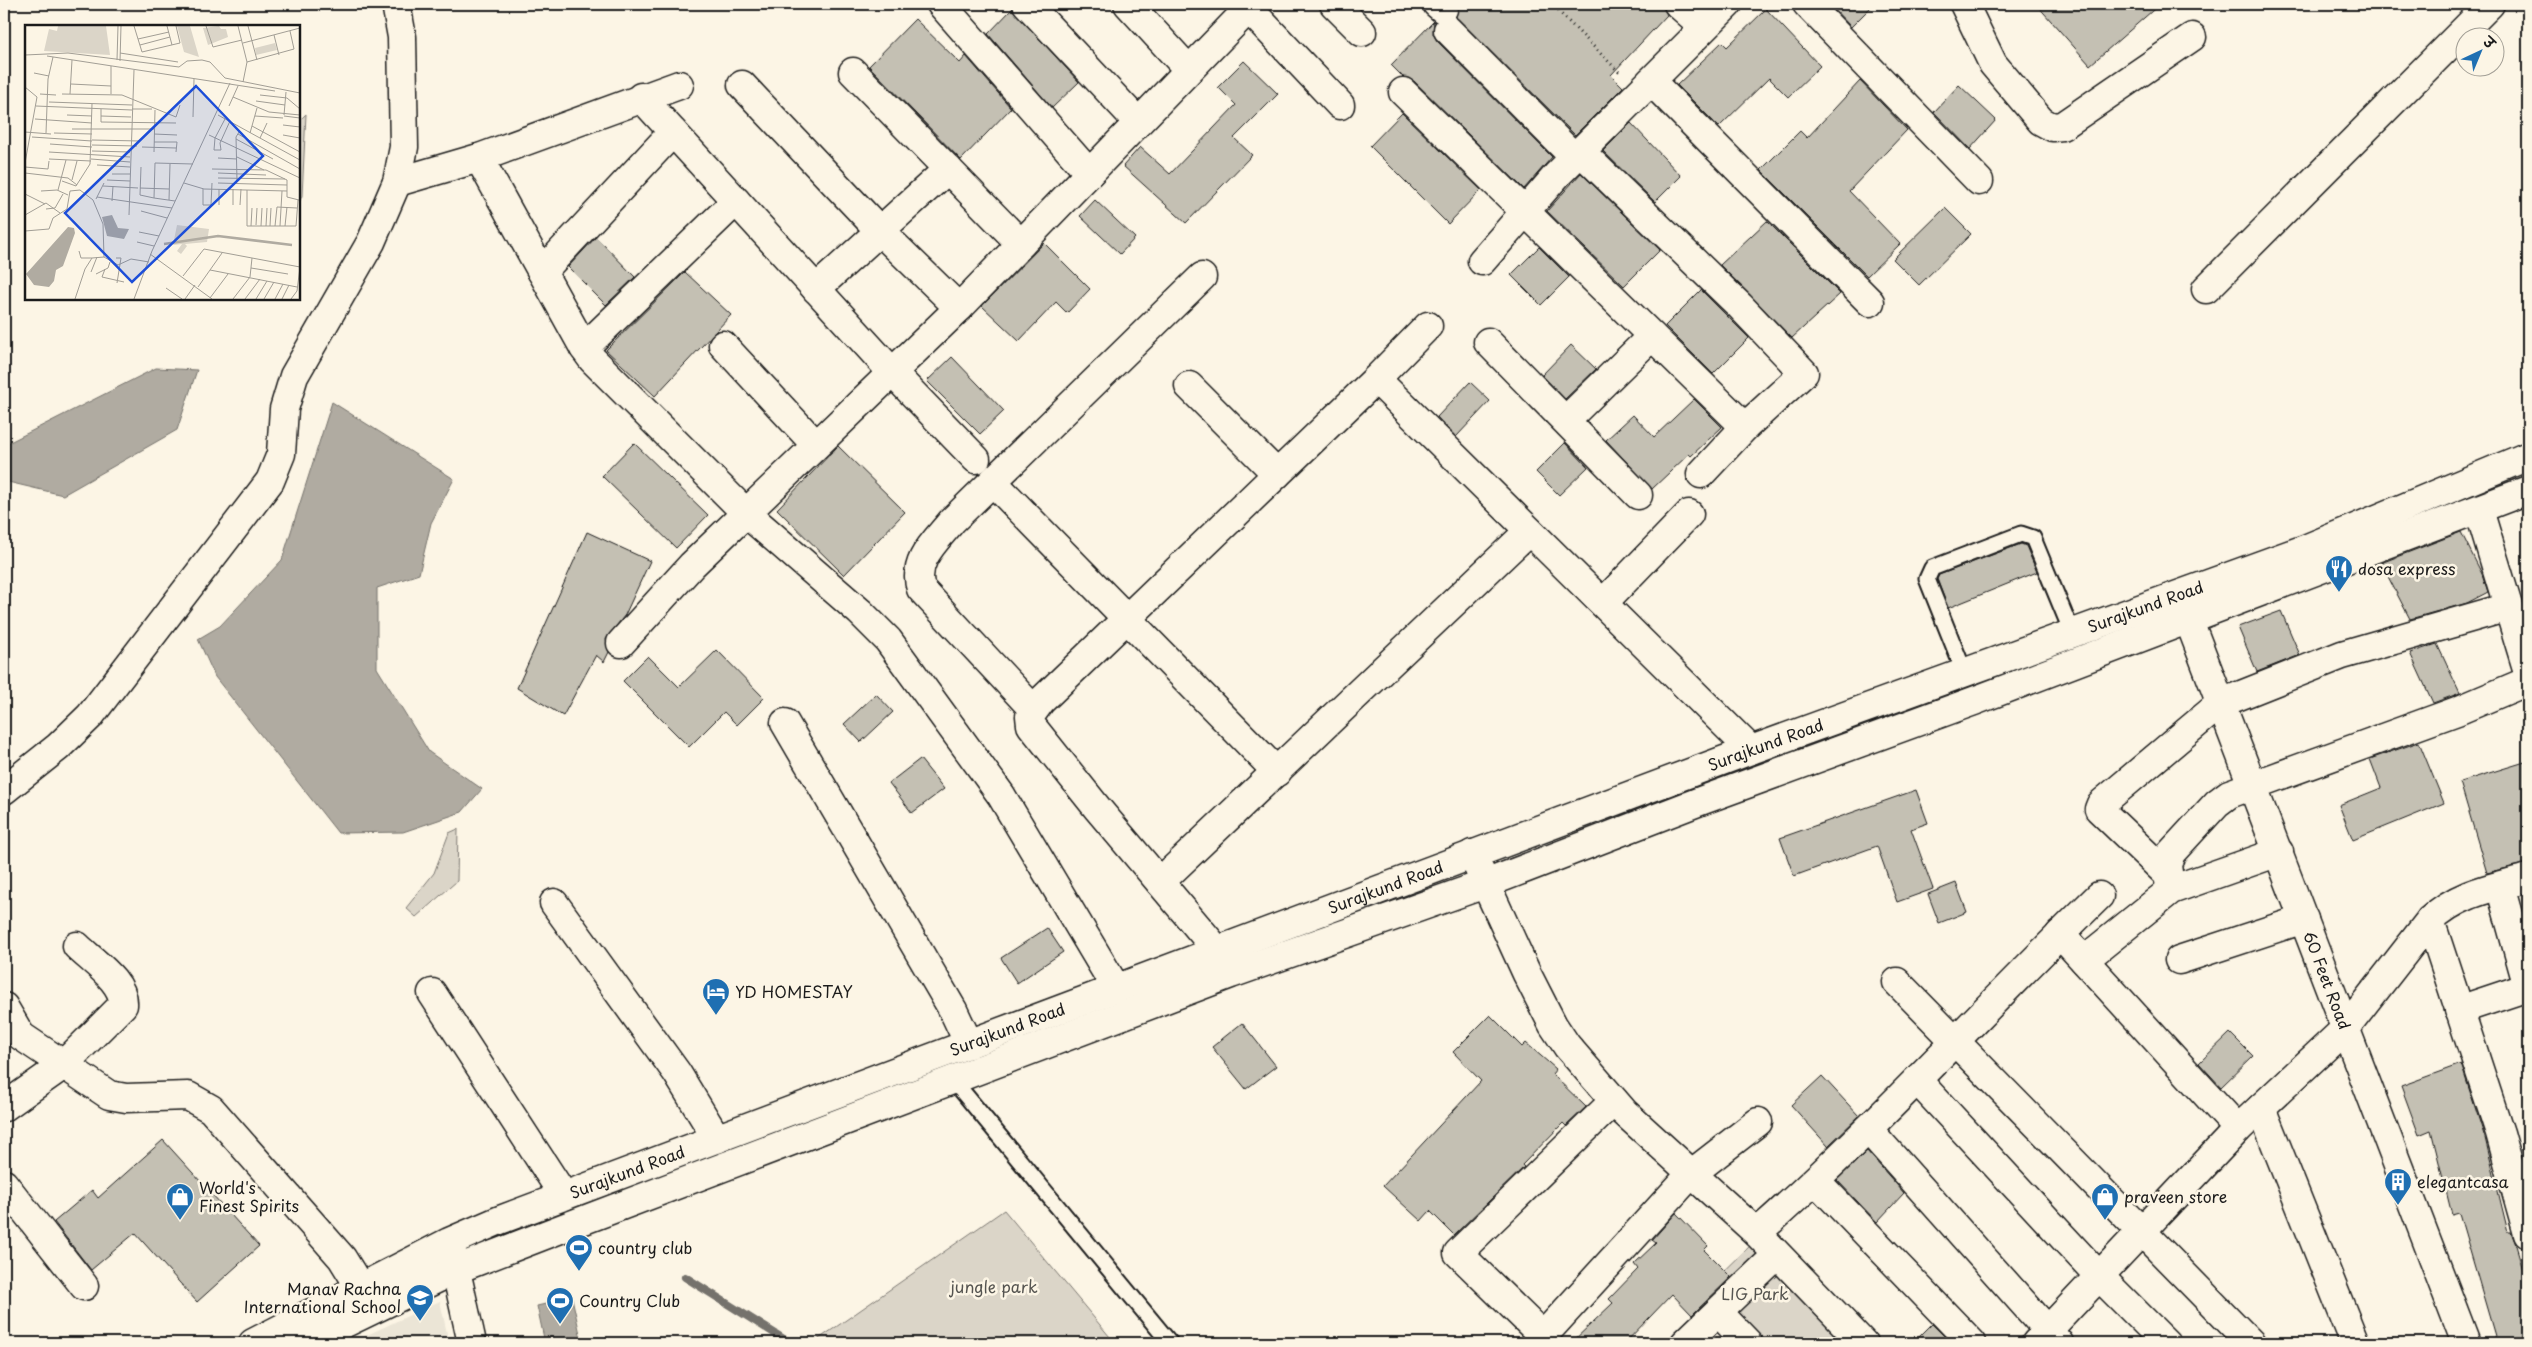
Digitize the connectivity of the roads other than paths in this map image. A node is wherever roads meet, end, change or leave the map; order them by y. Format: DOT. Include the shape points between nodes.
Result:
graph roads {
  1 [pos="396,4"];
  2 [pos="941,4"];
  3 [pos="1027,4"];
  4 [pos="1128,4"];
  5 [pos="1334,4"];
  6 [pos="1678,4"];
  7 [pos="1728,4"];
  8 [pos="1807,4"];
  9 [pos="1964,4"];
  10 [pos="2490,4"];
  11 [pos="1241,8"];
  12 [pos="1443,14"];
  13 [pos="1704,27"];
  14 [pos="1362,32"];
  15 [pos="2192,37"];
  16 [pos="1188,69"];
  17 [pos="853,72"];
  18 [pos="680,85"];
  19 [pos="742,85"];
  20 [pos="1645,86"];
  21 [pos="1403,92"];
  22 [pos="641,97"];
  23 [pos="1340,105"];
  24 [pos="1138,122"];
  25 [pos="673,132"];
  26 [pos="1578,154"];
  27 [pos="479,158"];
  28 [pos="948,169"];
  29 [pos="1089,173"];
  30 [pos="1979,181"];
  31 [pos="397,182"];
  32 [pos="736,201"];
  33 [pos="1526,212"];
  34 [pos="880,231"];
  35 [pos="1022,244"];
  36 [pos="1482,261"];
  37 [pos="542,272"];
  38 [pos="1202,277"];
  39 [pos="816,289"];
  40 [pos="2206,289"];
  41 [pos="1870,302"];
  42 [pos="959,308"];
  43 [pos="1428,326"];
  44 [pos="1652,336"];
  45 [pos="1488,342"];
  46 [pos="723,345"];
  47 [pos="584,348"];
  48 [pos="892,372"];
  49 [pos="1376,379"];
  50 [pos="1189,386"];
  51 [pos="1566,420"];
  52 [pos="1745,427"];
  53 [pos="816,445"];
  54 [pos="2528,456"];
  55 [pos="976,459"];
  56 [pos="1277,474"];
  57 [pos="1700,474"];
  58 [pos="993,482"];
  59 [pos="2528,490"];
  60 [pos="1638,494"];
  61 [pos="2479,510"];
  62 [pos="746,513"];
  63 [pos="1689,514"];
  64 [pos="1529,531"];
  65 [pos="1604,602"];
  66 [pos="2508,606"];
  67 [pos="2188,618"];
  68 [pos="1125,620"];
  69 [pos="2073,635"];
  70 [pos="621,643"];
  71 [pos="2528,672"];
  72 [pos="1965,674"];
  73 [pos="2528,681"];
  74 [pos="2221,703"];
  75 [pos="1033,709"];
  76 [pos="785,723"];
  77 [pos="1751,750"];
  78 [pos="1277,772"];
  79 [pos="2254,785"];
  80 [pos="4,790"];
  81 [pos="2278,852"];
  82 [pos="1472,854"];
  83 [pos="2528,878"];
  84 [pos="1160,882"];
  85 [pos="2170,882"];
  86 [pos="1485,884"];
  87 [pos="2500,886"];
  88 [pos="2099,896"];
  89 [pos="554,904"];
  90 [pos="2304,919"];
  91 [pos="2430,920"];
  92 [pos="2060,934"];
  93 [pos="77,946"];
  94 [pos="1217,950"];
  95 [pos="2084,960"];
  96 [pos="2179,960"];
  97 [pos="1897,982"];
  98 [pos="2528,987"];
  99 [pos="1116,988"];
  100 [pos="432,993"];
  101 [pos="4,1007"];
  102 [pos="2459,1010"];
  103 [pos="2345,1029"];
  104 [pos="1955,1041"];
  105 [pos="969,1044"];
  106 [pos="62,1066"];
  107 [pos="953,1080"];
  108 [pos="1917,1080"];
  109 [pos="1614,1101"];
  110 [pos="4,1107"];
  111 [pos="2261,1108"];
  112 [pos="1758,1122"];
  113 [pos="2238,1128"];
  114 [pos="1868,1130"];
  115 [pos="717,1139"];
  116 [pos="1691,1174"];
  117 [pos="1816,1181"];
  118 [pos="4,1184"];
  119 [pos="564,1196"];
  120 [pos="2142,1230"];
  121 [pos="1757,1233"];
  122 [pos="2528,1234"];
  123 [pos="449,1242"];
  124 [pos="1777,1255"];
  125 [pos="457,1270"];
  126 [pos="2100,1276"];
  127 [pos="84,1286"];
  128 [pos="368,1298"];
  129 [pos="1718,1312"];
  130 [pos="2048,1339"];
  131 [pos="254,1343"];
  132 [pos="304,1343"];
  133 [pos="472,1343"];
  134 [pos="1170,1343"];
  135 [pos="1685,1343"];
  136 [pos="1748,1343"];
  137 [pos="1863,1343"];
  138 [pos="1972,1343"];
  139 [pos="2166,1343"];
  140 [pos="2250,1343"];
  141 [pos="2355,1343"];
  142 [pos="2466,1343"];
  1 -- 31 [label="street" via="402,37 404,147"];
  2 -- 29 [label="street"];
  3 -- 24 [label="street"];
  4 -- 16 [label="street"];
  5 -- 14 [label="street"];
  6 -- 13 [label="street"];
  7 -- 13 [label="street"];
  8 -- 30 [label="street"];
  9 -- 15 [label="street" via="1993,64 2041,121 2052,127 2062,126"];
  10 -- 40 [label="street"];
  11 -- 16 [label="street"];
  11 -- 23 [label="street"];
  12 -- 26 [label="street"];
  13 -- 20 [label="street"];
  16 -- 24 [label="street"];
  17 -- 28 [label="street"];
  18 -- 22 [label="street"];
  19 -- 34 [label="street"];
  20 -- 26 [label="street"];
  20 -- 41 [label="street"];
  21 -- 33 [label="street"];
  22 -- 25 [label="street"];
  22 -- 27 [label="street"];
  24 -- 29 [label="street"];
  25 -- 32 [label="street"];
  25 -- 37 [label="street"];
  26 -- 33 [label="street"];
  26 -- 52 [label="street" via="1740,306 1804,373"];
  27 -- 31 [label="street"];
  27 -- 37 [label="street"];
  28 -- 34 [label="street"];
  28 -- 35 [label="street"];
  29 -- 35 [label="street"];
  31 -- 80 [label="street" via="371,242 294,376 284,408 281,454 270,481 90,716 58,747"];
  32 -- 39 [label="street"];
  32 -- 47 [label="street"];
  33 -- 36 [label="street"];
  33 -- 44 [label="street"];
  34 -- 39 [label="street"];
  34 -- 42 [label="street"];
  35 -- 42 [label="street"];
  37 -- 47 [label="street"];
  38 -- 58 [label="street"];
  39 -- 48 [label="street"];
  42 -- 48 [label="street"];
  43 -- 49 [label="street"];
  44 -- 51 [label="street"];
  44 -- 52 [label="street"];
  45 -- 51 [label="street"];
  46 -- 53 [label="street"];
  47 -- 62 [label="street"];
  48 -- 53 [label="street"];
  48 -- 55 [label="street"];
  49 -- 56 [label="street"];
  49 -- 64 [label="street"];
  50 -- 56 [label="street"];
  51 -- 60 [label="street"];
  52 -- 57 [label="street"];
  53 -- 62 [label="street"];
  54 -- 69 [label="street, Surajkund Road" via="2305,549"];
  56 -- 68 [label="street"];
  58 -- 68 [label="street"];
  58 -- 75 [label="street" via="952,521 922,557 917,577 921,589 932,602"];
  59 -- 61 [label="street, Surajkund Road"];
  61 -- 66 [label="street"];
  61 -- 67 [label="street, Surajkund Road"];
  62 -- 70 [label="street"];
  62 -- 99 [label="street" via="888,640 1001,795"];
  63 -- 65 [label="street"];
  64 -- 65 [label="street"];
  64 -- 78 [label="street"];
  65 -- 77 [label="street"];
  66 -- 71 [label="street"];
  66 -- 74 [label="street" via="2342,655"];
  67 -- 74 [label="street, 60 Feet Road"];
  67 -- 86 [label="street, Surajkund Road"];
  68 -- 75 [label="street"];
  68 -- 78 [label="street"];
  69 -- 72 [label="street, Surajkund Road"];
  69 -- 72 [label="lane" via="2033,538 2021,534 1932,568 1929,573 1928,579"];
  72 -- 77 [label="street, Surajkund Road"];
  73 -- 79 [label="street" via="2457,711"];
  74 -- 79 [label="street, 60 Feet Road"];
  74 -- 85 [label="street" via="2099,809"];
  75 -- 84 [label="street" via="1031,725"];
  76 -- 105 [label="street" via="953,1010"];
  77 -- 82 [label="street, Surajkund Road"];
  78 -- 84 [label="street"];
  79 -- 81 [label="street, 60 Feet Road"];
  79 -- 85 [label="street" via="2229,794 2171,853 2167,865"];
  81 -- 85 [label="street"];
  81 -- 90 [label="street, 60 Feet Road"];
  82 -- 86 [label="street"];
  82 -- 94 [label="street, Surajkund Road"];
  83 -- 87 [label="street"];
  84 -- 94 [label="street"];
  85 -- 95 [label="street"];
  86 -- 107 [label="street, Surajkund Road" via="1231,974"];
  86 -- 109 [label="street" via="1554,1026"];
  87 -- 91 [label="street" via="2464,896 2444,906"];
  87 -- 98 [label="street"];
  88 -- 92 [label="street"];
  89 -- 115 [label="street" via="677,1073"];
  90 -- 96 [label="street"];
  90 -- 103 [label="street, 60 Feet Road"];
  91 -- 102 [label="street"];
  91 -- 103 [label="street"];
  92 -- 95 [label="street"];
  92 -- 104 [label="street"];
  93 -- 106 [label="street" via="119,986 124,995 123,1005"];
  94 -- 99 [label="street, Surajkund Road"];
  95 -- 113 [label="street"];
  97 -- 104 [label="street"];
  98 -- 102 [label="street"];
  99 -- 105 [label="street, Surajkund Road"];
  100 -- 119 [label="street"];
  101 -- 106 [label="street" via="21,1036"];
  102 -- 122 [label="street" via="2500,1132"];
  103 -- 111 [label="street"];
  103 -- 142 [label="street, 60 Feet Road"];
  104 -- 108 [label="street"];
  104 -- 120 [label="street"];
  105 -- 115 [label="street, Surajkund Road"];
  106 -- 110 [label="street"];
  106 -- 128 [label="street" via="109,1095 126,1098 188,1096 211,1109 342,1258"];
  107 -- 125 [label="street, Surajkund Road"];
  107 -- 134 [label="lane"];
  108 -- 114 [label="street"];
  108 -- 126 [label="street"];
  109 -- 116 [label="street"];
  109 -- 116 [label="street" via="1458,1253 1542,1336"];
  111 -- 113 [label="street"];
  111 -- 141 [label="street"];
  112 -- 116 [label="street"];
  113 -- 120 [label="street"];
  114 -- 117 [label="street"];
  114 -- 130 [label="street"];
  115 -- 119 [label="street, Surajkund Road"];
  116 -- 121 [label="street"];
  117 -- 121 [label="street"];
  117 -- 138 [label="street"];
  118 -- 127 [label="street"];
  119 -- 123 [label="street, Surajkund Road"];
  120 -- 126 [label="street"];
  120 -- 140 [label="street"];
  121 -- 124 [label="street"];
  123 -- 125 [label="street"];
  123 -- 128 [label="street, Surajkund Road"];
  124 -- 129 [label="street"];
  124 -- 137 [label="street"];
  125 -- 128 [label="street, Surajkund Road"];
  125 -- 133 [label="street"];
  126 -- 130 [label="street"];
  126 -- 139 [label="street"];
  128 -- 131 [label="street, Surajkund Road"];
  128 -- 132 [label="street, Surajkund Road"];
  129 -- 135 [label="street"];
  129 -- 136 [label="street"];
}
